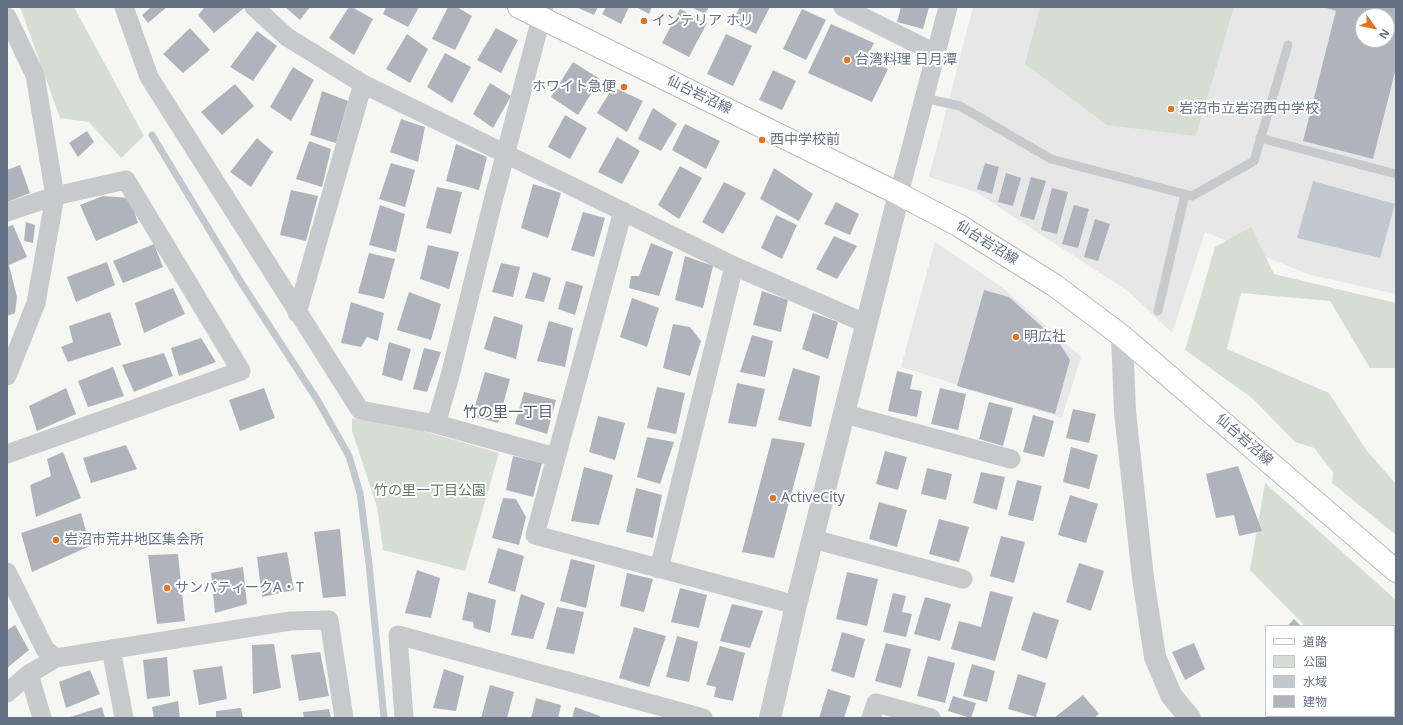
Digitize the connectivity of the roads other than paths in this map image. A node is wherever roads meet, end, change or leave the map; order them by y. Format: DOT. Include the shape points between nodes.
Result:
graph roads {
  1 [pos="124,7"];
  2 [pos="254,7"];
  3 [pos="519,7"];
  4 [pos="843,7"];
  5 [pos="948,7"];
  6 [pos="542,12"];
  7 [pos="7,17"];
  8 [pos="1288,45"];
  9 [pos="936,53"];
  10 [pos="363,84"];
  11 [pos="924,98"];
  12 [pos="1260,138"];
  13 [pos="506,153"];
  14 [pos="1396,174"];
  15 [pos="899,194"];
  16 [pos="1185,194"];
  17 [pos="55,196"];
  18 [pos="623,211"];
  19 [pos="7,212"];
  20 [pos="734,266"];
  21 [pos="1158,311"];
  22 [pos="297,313"];
  23 [pos="867,324"];
  24 [pos="1122,336"];
  25 [pos="7,375"];
  26 [pos="845,414"];
  27 [pos="436,424"];
  28 [pos="7,454"];
  29 [pos="555,457"];
  30 [pos="1011,459"];
  31 [pos="813,539"];
  32 [pos="658,569"];
  33 [pos="1396,571"];
  34 [pos="7,572"];
  35 [pos="963,579"];
  36 [pos="796,605"];
  37 [pos="111,649"];
  38 [pos="56,658"];
  39 [pos="29,674"];
  40 [pos="7,693"];
  41 [pos="667,713"];
  42 [pos="1185,716"];
  43 [pos="42,718"];
  44 [pos="124,718"];
  45 [pos="344,718"];
  46 [pos="404,718"];
  47 [pos="703,718"];
  48 [pos="770,718"];
  49 [pos="870,718"];
  50 [pos="931,718"];
  1 -- 22 [label="street" via="149,77"];
  2 -- 10 [label="street" via="287,38"];
  3 -- 6 [label="main road, 仙台岩沼線"];
  4 -- 9 [label="street"];
  5 -- 9 [label="street"];
  6 -- 13 [label="street"];
  6 -- 15 [label="main road, 仙台岩沼線"];
  7 -- 17 [label="street" via="35,75"];
  8 -- 12 [label="lane"];
  9 -- 11 [label="street"];
  10 -- 13 [label="street"];
  10 -- 22 [label="street"];
  11 -- 15 [label="street"];
  11 -- 16 [label="lane" via="960,106 1051,159"];
  12 -- 14 [label="lane"];
  12 -- 16 [label="lane" via="1254,161 1192,196"];
  13 -- 18 [label="street"];
  13 -- 27 [label="street"];
  15 -- 23 [label="street"];
  15 -- 24 [label="main road, 仙台岩沼線" via="958,225 1054,285"];
  16 -- 21 [label="lane"];
  17 -- 19 [label="street"];
  17 -- 25 [label="street" via="36,303"];
  17 -- 28 [label="street" via="126,180 241,371"];
  18 -- 20 [label="street"];
  18 -- 29 [label="street"];
  20 -- 23 [label="street"];
  20 -- 32 [label="street"];
  22 -- 27 [label="street" via="360,410"];
  23 -- 26 [label="street"];
  24 -- 33 [label="main road, 仙台岩沼線"];
  24 -- 42 [label="street" via="1125,412 1143,578 1155,657 1171,695"];
  26 -- 30 [label="street"];
  26 -- 31 [label="street"];
  27 -- 29 [label="street"];
  29 -- 32 [label="street" via="535,535"];
  31 -- 35 [label="street"];
  31 -- 36 [label="street"];
  32 -- 36 [label="street"];
  34 -- 38 [label="street" via="45,649"];
  36 -- 48 [label="street"];
  37 -- 38 [label="street"];
  37 -- 44 [label="street"];
  37 -- 45 [label="street" via="290,621 329,620"];
  38 -- 39 [label="street"];
  39 -- 40 [label="street"];
  39 -- 43 [label="street"];
  41 -- 46 [label="street" via="398,634"];
  41 -- 47 [label="street"];
  49 -- 50 [label="street" via="876,703"];
}
